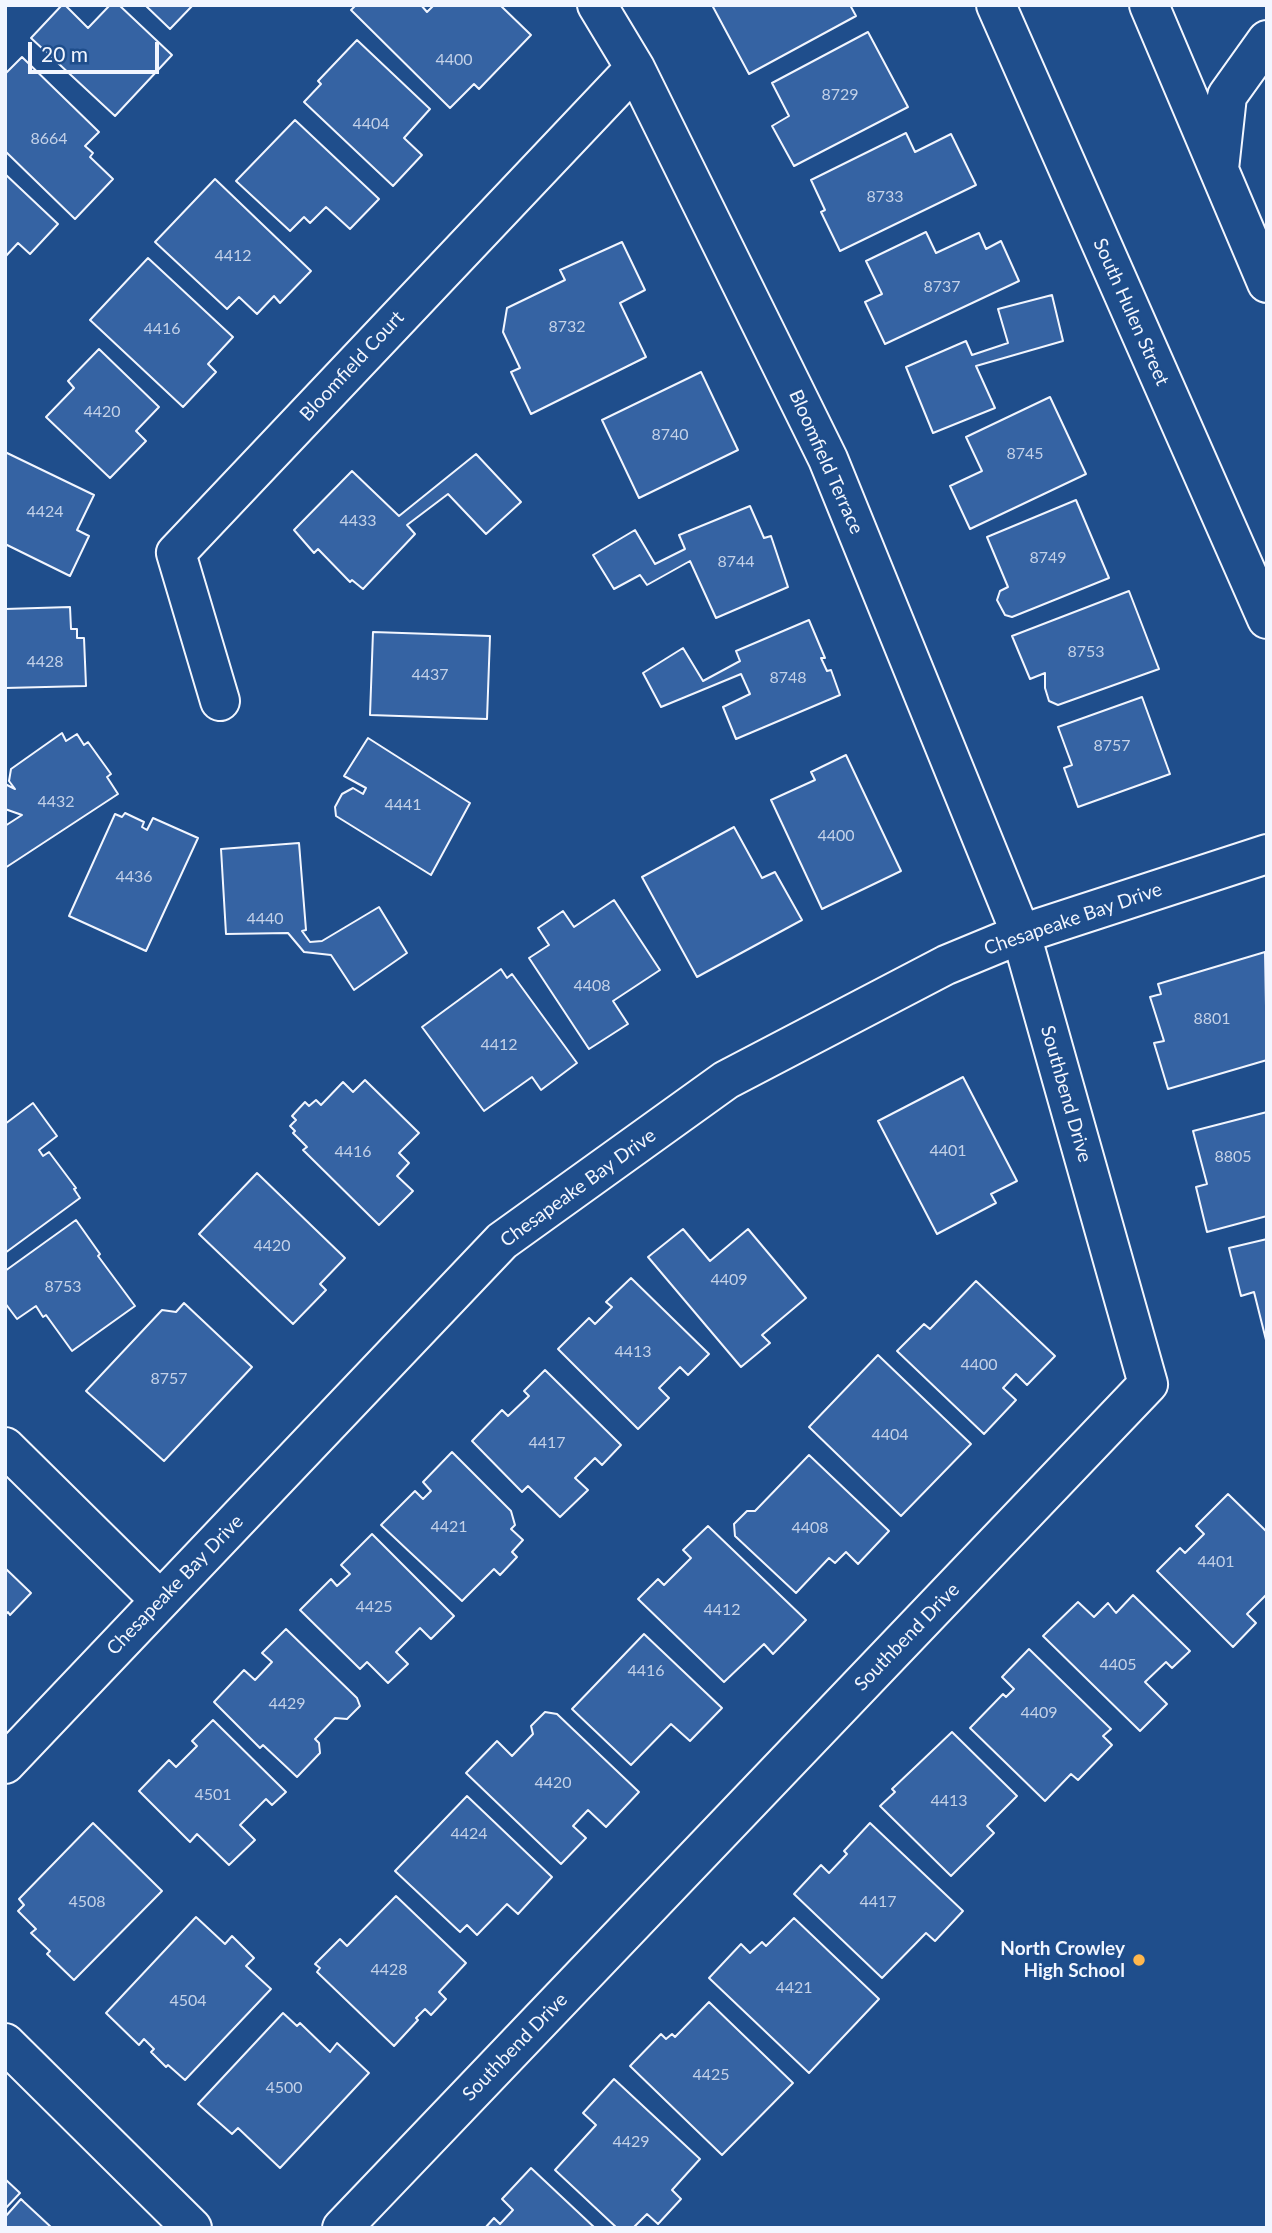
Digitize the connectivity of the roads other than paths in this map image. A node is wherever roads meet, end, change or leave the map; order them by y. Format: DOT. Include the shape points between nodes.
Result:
graph roads {
  1 [pos="597,5"];
  2 [pos="996,5"];
  3 [pos="1149,5"];
  4 [pos="1267,40"];
  5 [pos="635,68"];
  6 [pos="1219,172"];
  7 [pos="1267,283"];
  8 [pos="1267,619"];
  9 [pos="219,701"];
  10 [pos="1267,854"];
  11 [pos="1021,934"];
  12 [pos="5,1447"];
  13 [pos="160,1600"];
  14 [pos="5,1764"];
  15 [pos="5,2043"];
  16 [pos="192,2228"];
  17 [pos="342,2228"];
  1 -- 5 [label="street, Bloomfield Terrace"];
  2 -- 8 [label="street, South Hulen Street"];
  3 -- 6 [label="street"];
  4 -- 6 [label="street" via="1227,96"];
  5 -- 9 [label="street, Bloomfield Court" via="176,553"];
  5 -- 11 [label="street, Bloomfield Terrace" via="828,459"];
  6 -- 7 [label="street"];
  10 -- 11 [label="street, Chesapeake Bay Drive"];
  11 -- 13 [label="street, Chesapeake Bay Drive" via="946,965 726,1080 502,1241"];
  11 -- 17 [label="street, Southbend Drive" via="1148,1384"];
  12 -- 13 [label="street"];
  13 -- 14 [label="street, Chesapeake Bay Drive"];
  15 -- 16 [label="street"];
}
